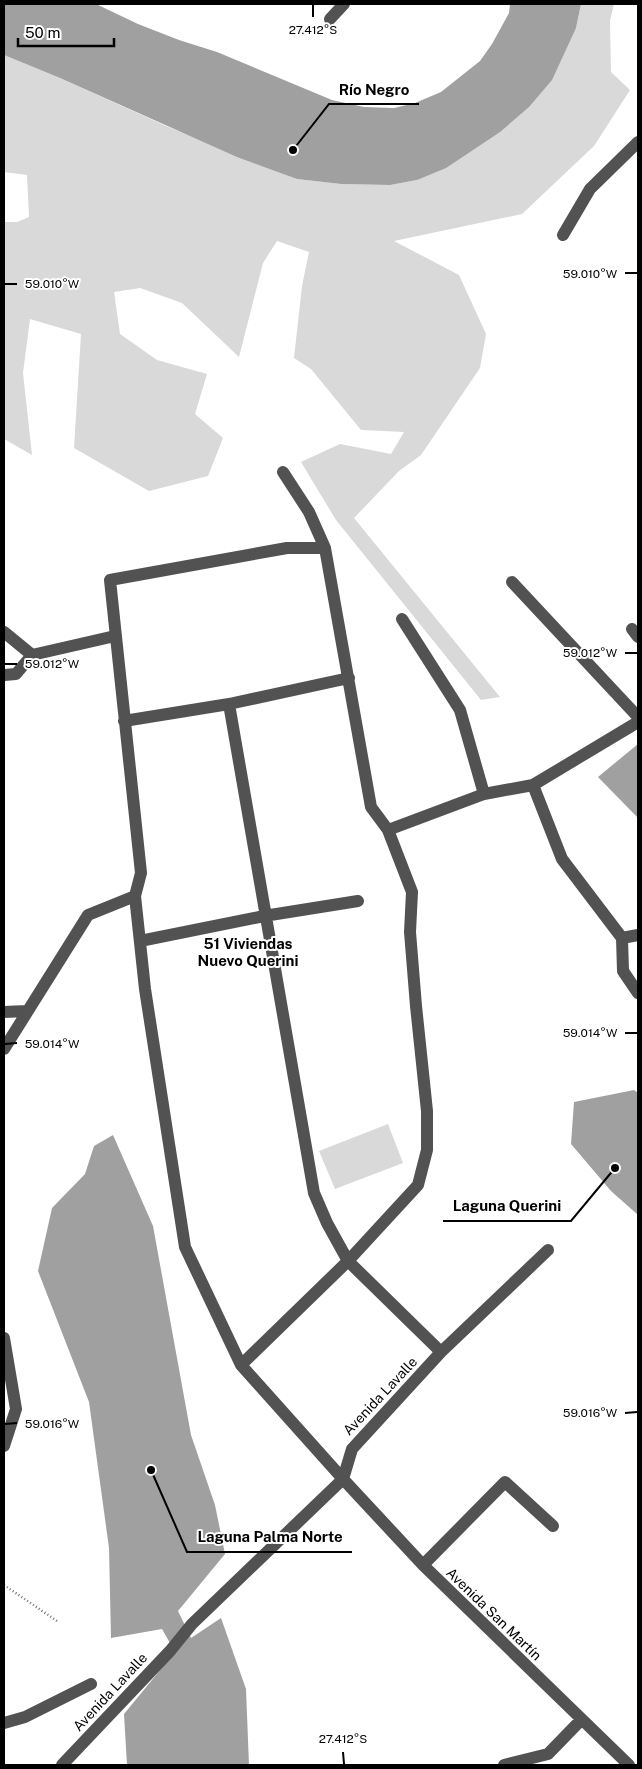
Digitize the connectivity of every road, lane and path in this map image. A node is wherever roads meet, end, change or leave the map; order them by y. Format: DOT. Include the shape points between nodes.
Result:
graph roads {
  1 [pos="344,4"];
  2 [pos="330,19"];
  3 [pos="638,142"];
  4 [pos="563,234"];
  5 [pos="283,472"];
  6 [pos="326,548"];
  7 [pos="512,582"];
  8 [pos="402,619"];
  9 [pos="4,632"];
  10 [pos="115,636"];
  11 [pos="32,655"];
  12 [pos="4,675"];
  13 [pos="349,678"];
  14 [pos="229,704"];
  15 [pos="638,717"];
  16 [pos="124,721"];
  17 [pos="638,722"];
  18 [pos="533,785"];
  19 [pos="484,794"];
  20 [pos="388,830"];
  21 [pos="135,896"];
  22 [pos="358,901"];
  23 [pos="264,916"];
  24 [pos="638,935"];
  25 [pos="622,938"];
  26 [pos="140,941"];
  27 [pos="638,993"];
  28 [pos="27,1011"];
  29 [pos="4,1012"];
  30 [pos="4,1049"];
  31 [pos="548,1250"];
  32 [pos="348,1261"];
  33 [pos="4,1338"];
  34 [pos="441,1352"];
  35 [pos="241,1365"];
  36 [pos="4,1446"];
  37 [pos="343,1479"];
  38 [pos="553,1526"];
  39 [pos="423,1565"];
  40 [pos="4,1584"];
  41 [pos="57,1620"];
  42 [pos="91,1684"];
  43 [pos="581,1720"];
  44 [pos="4,1722"];
  45 [pos="62,1765"];
  46 [pos="504,1765"];
  47 [pos="629,1765"];
  1 -- 2 [label="street"];
  3 -- 4 [label="street" via="590,189"];
  5 -- 6 [label="street" via="309,512"];
  6 -- 10 [label="street, Avenida San Martín" via="287,548 110,580"];
  6 -- 13 [label="street"];
  7 -- 15 [label="street"];
  8 -- 19 [label="street" via="460,710"];
  9 -- 11 [label="street"];
  10 -- 11 [label="street"];
  10 -- 16 [label="street, Avenida San Martín"];
  11 -- 12 [label="street" via="16,674"];
  13 -- 14 [label="street"];
  13 -- 20 [label="street" via="371,807"];
  14 -- 16 [label="street"];
  14 -- 23 [label="street"];
  16 -- 21 [label="street, Avenida San Martín" via="141,873"];
  17 -- 18 [label="street"];
  18 -- 19 [label="street"];
  18 -- 25 [label="street" via="562,859"];
  19 -- 20 [label="street"];
  20 -- 32 [label="street" via="412,892 410,932 427,1111 427,1150 418,1185"];
  21 -- 26 [label="street, Avenida San Martín"];
  21 -- 28 [label="street" via="88,915"];
  22 -- 23 [label="street"];
  23 -- 26 [label="street"];
  23 -- 32 [label="street" via="314,1194"];
  24 -- 25 [label="street"];
  25 -- 27 [label="street" via="623,971"];
  26 -- 35 [label="street, Avenida San Martín" via="185,1247"];
  28 -- 29 [label="street"];
  28 -- 30 [label="street"];
  31 -- 34 [label="street, Avenida Lavalle"];
  32 -- 34 [label="street"];
  32 -- 35 [label="street"];
  33 -- 36 [label="street" via="16,1409"];
  34 -- 37 [label="street, Avenida Lavalle" via="352,1449"];
  35 -- 37 [label="street, Avenida San Martín"];
  37 -- 39 [label="street, Avenida San Martín"];
  37 -- 45 [label="street, Avenida Lavalle" via="192,1624"];
  38 -- 39 [label="street" via="505,1482"];
  39 -- 43 [label="street, Avenida San Martín"];
  40 -- 41 [label="path"];
  42 -- 44 [label="street" via="25,1717"];
  43 -- 46 [label="street" via="548,1754"];
  43 -- 47 [label="street, Avenida San Martín"];
}
